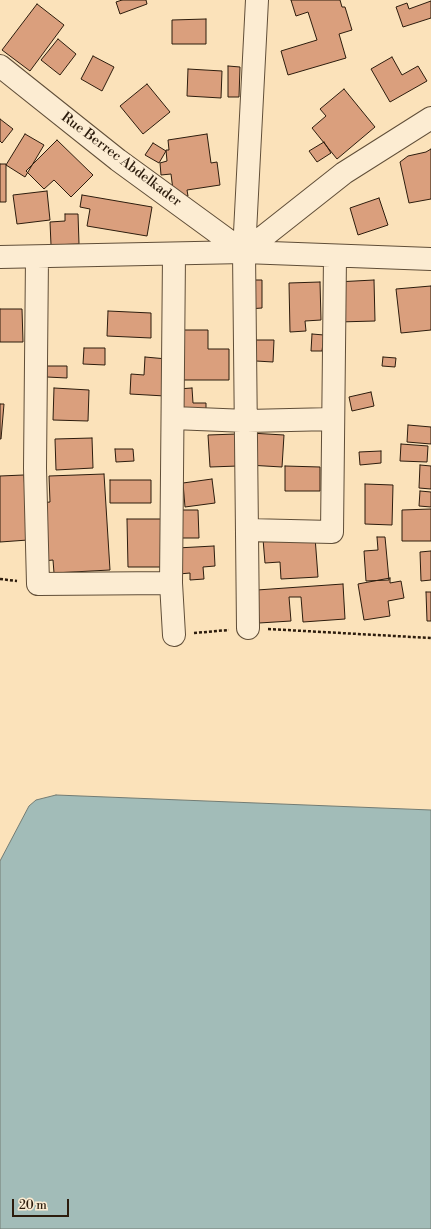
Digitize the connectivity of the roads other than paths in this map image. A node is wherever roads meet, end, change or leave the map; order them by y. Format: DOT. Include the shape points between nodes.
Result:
graph roads {
  1 [pos="257,0"];
  2 [pos="0,66"];
  3 [pos="431,118"];
  4 [pos="244,252"];
  5 [pos="174,255"];
  6 [pos="0,257"];
  7 [pos="37,257"];
  8 [pos="335,257"];
  9 [pos="431,259"];
  10 [pos="173,418"];
  11 [pos="333,419"];
  12 [pos="247,421"];
  13 [pos="248,530"];
  14 [pos="171,583"];
  15 [pos="248,628"];
  16 [pos="174,635"];
  1 -- 4 [label="street"];
  2 -- 4 [label="street, Rue Berrec Abdelkader" via="118,160"];
  3 -- 4 [label="street" via="344,173"];
  4 -- 5 [label="street"];
  4 -- 8 [label="street"];
  4 -- 12 [label="street"];
  5 -- 7 [label="street"];
  5 -- 10 [label="street"];
  6 -- 7 [label="street"];
  7 -- 14 [label="street" via="35,468 38,584"];
  8 -- 9 [label="street"];
  8 -- 11 [label="street"];
  10 -- 12 [label="street"];
  10 -- 14 [label="street"];
  11 -- 12 [label="street"];
  11 -- 13 [label="street" via="332,532"];
  12 -- 13 [label="street"];
  13 -- 15 [label="street"];
  14 -- 16 [label="street"];
}
